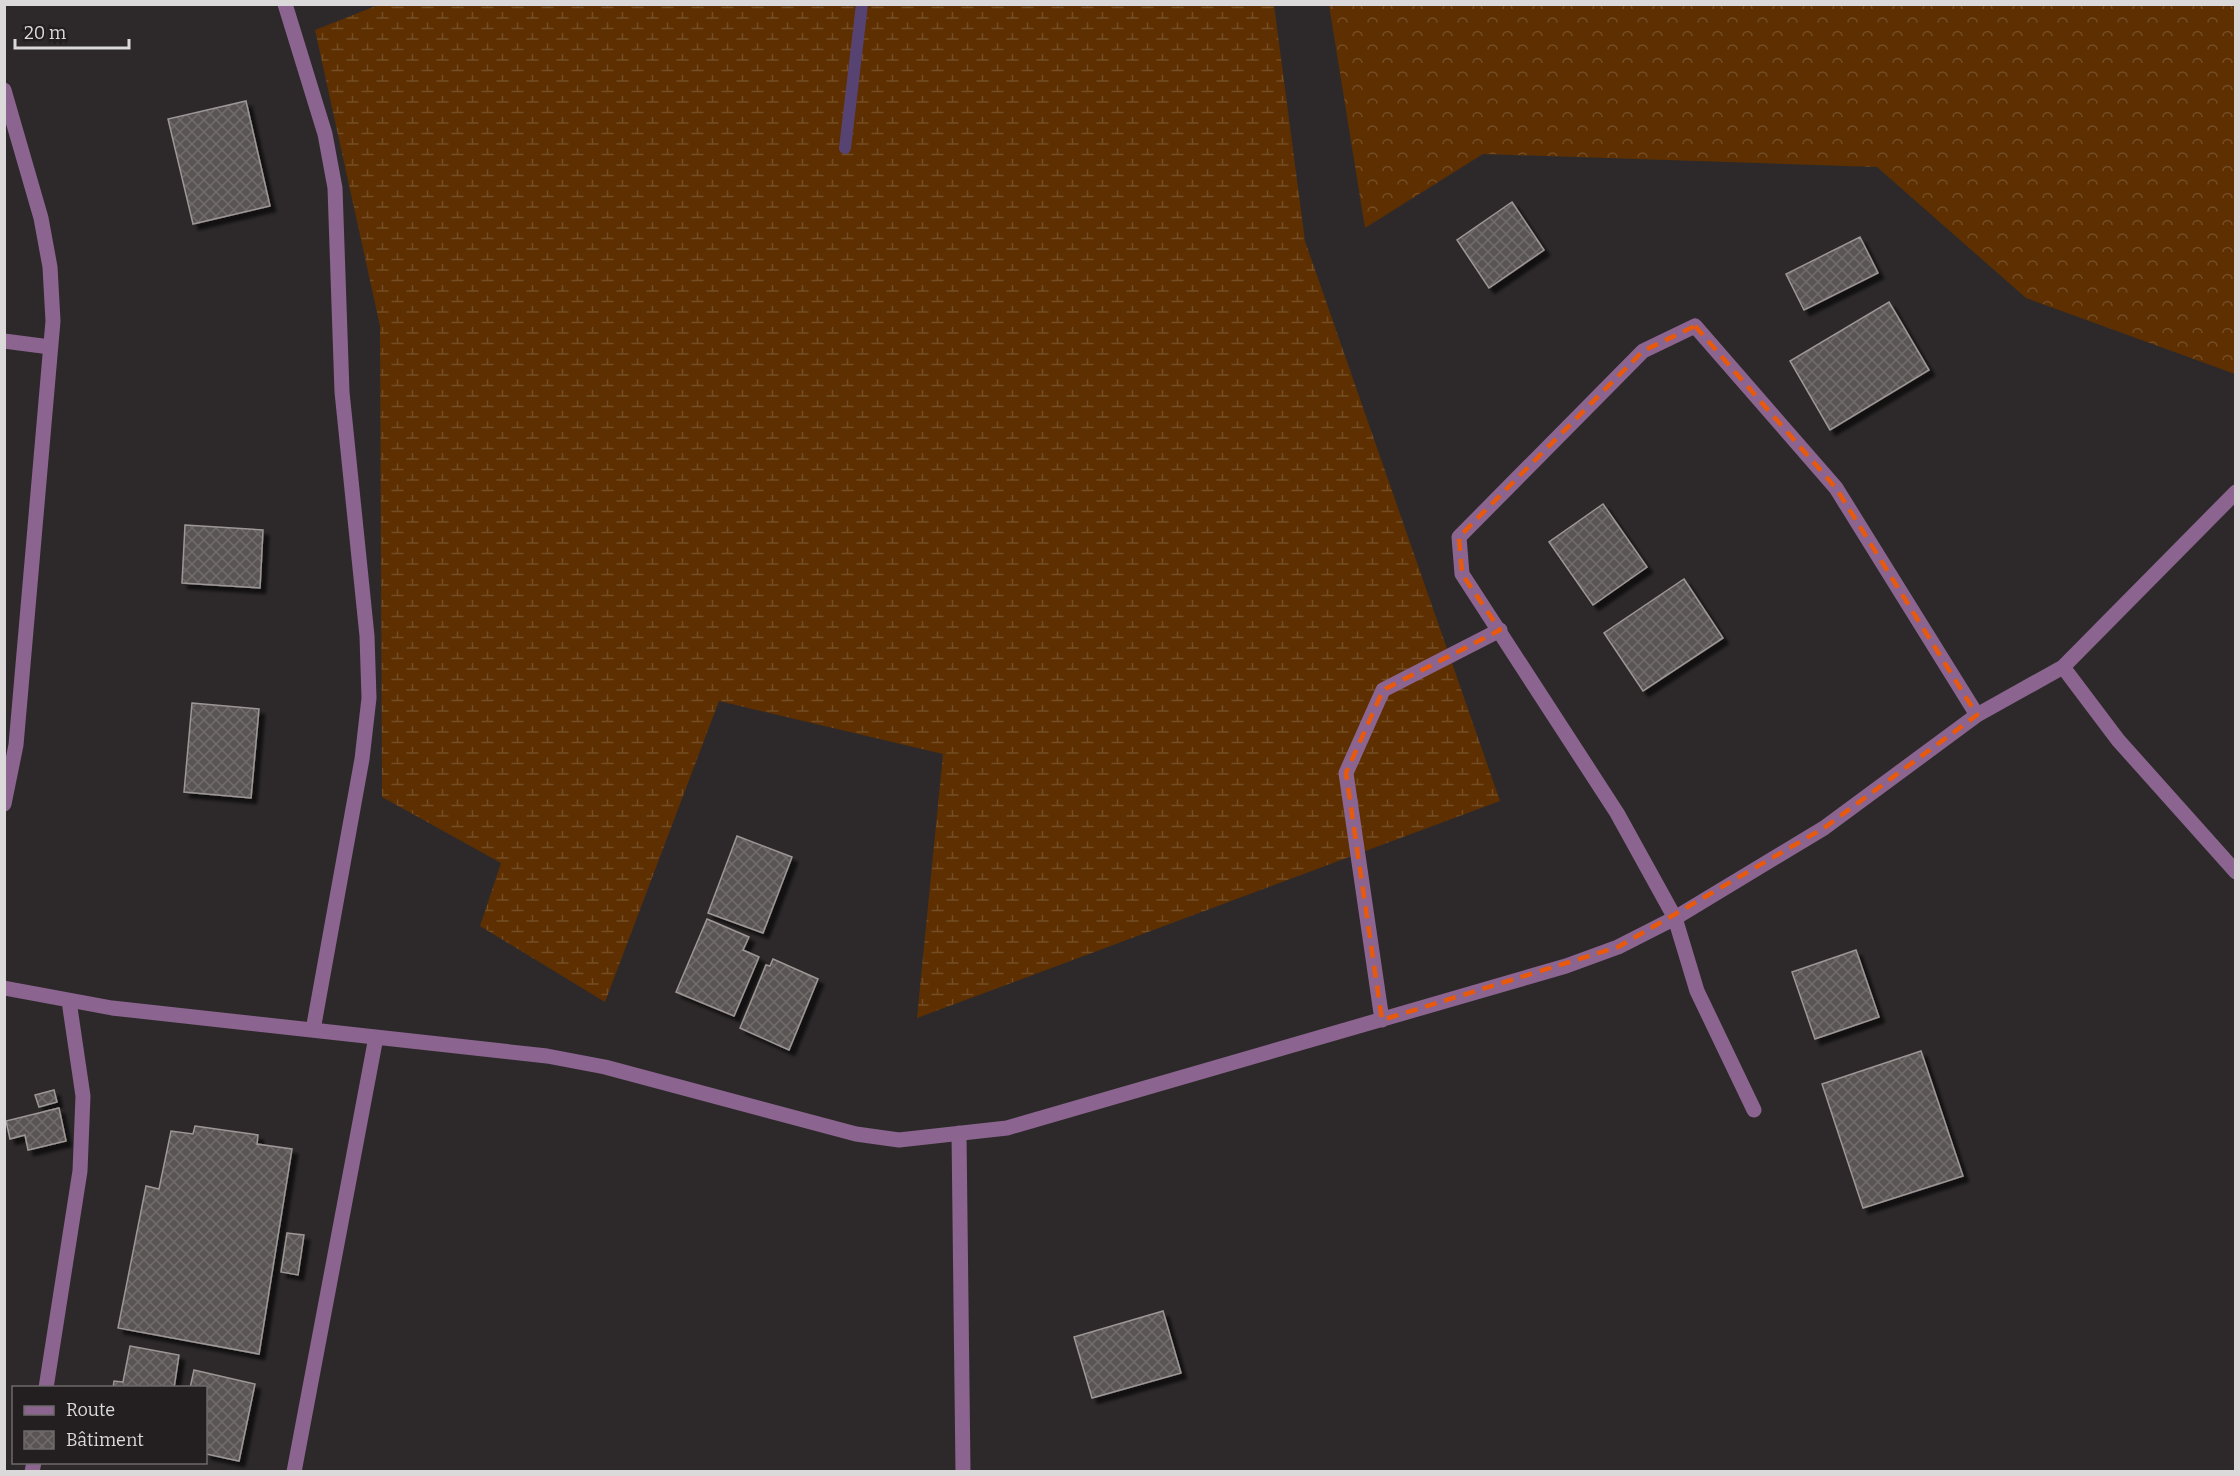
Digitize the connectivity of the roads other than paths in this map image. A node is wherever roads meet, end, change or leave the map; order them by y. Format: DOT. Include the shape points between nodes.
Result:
graph roads {
  1 [pos="285,4"];
  2 [pos="4,90"];
  3 [pos="4,341"];
  4 [pos="50,346"];
  5 [pos="2235,492"];
  6 [pos="1500,630"];
  7 [pos="2063,667"];
  8 [pos="1977,715"];
  9 [pos="4,804"];
  10 [pos="2235,872"];
  11 [pos="1675,918"];
  12 [pos="4,988"];
  13 [pos="69,1001"];
  14 [pos="1382,1020"];
  15 [pos="313,1030"];
  16 [pos="376,1037"];
  17 [pos="1754,1110"];
  18 [pos="959,1133"];
  19 [pos="46,1386"];
  20 [pos="294,1472"];
  21 [pos="963,1472"];
  1 -- 15 [label="street" via="325,134 335,188 342,392 368,657 369,698 362,759"];
  2 -- 4 [label="street" via="41,218 50,267"];
  3 -- 4 [label="street"];
  4 -- 9 [label="street" via="16,745"];
  5 -- 7 [label="street"];
  6 -- 8 [label="street" via="1462,574 1459,537 1643,351 1695,326 1836,488"];
  6 -- 11 [label="street" via="1617,813"];
  6 -- 14 [label="street" via="1383,690 1346,773"];
  7 -- 8 [label="street"];
  7 -- 10 [label="street" via="2118,740"];
  8 -- 11 [label="street" via="1824,828"];
  11 -- 14 [label="street" via="1618,947 1566,966"];
  11 -- 17 [label="street" via="1697,991"];
  12 -- 13 [label="street"];
  13 -- 15 [label="street"];
  13 -- 19 [label="street" via="82,1096 80,1171"];
  14 -- 18 [label="street" via="1007,1128"];
  15 -- 16 [label="street"];
  16 -- 18 [label="street" via="547,1056 605,1067 856,1134 899,1140"];
  16 -- 20 [label="street"];
  18 -- 21 [label="street"];
}
